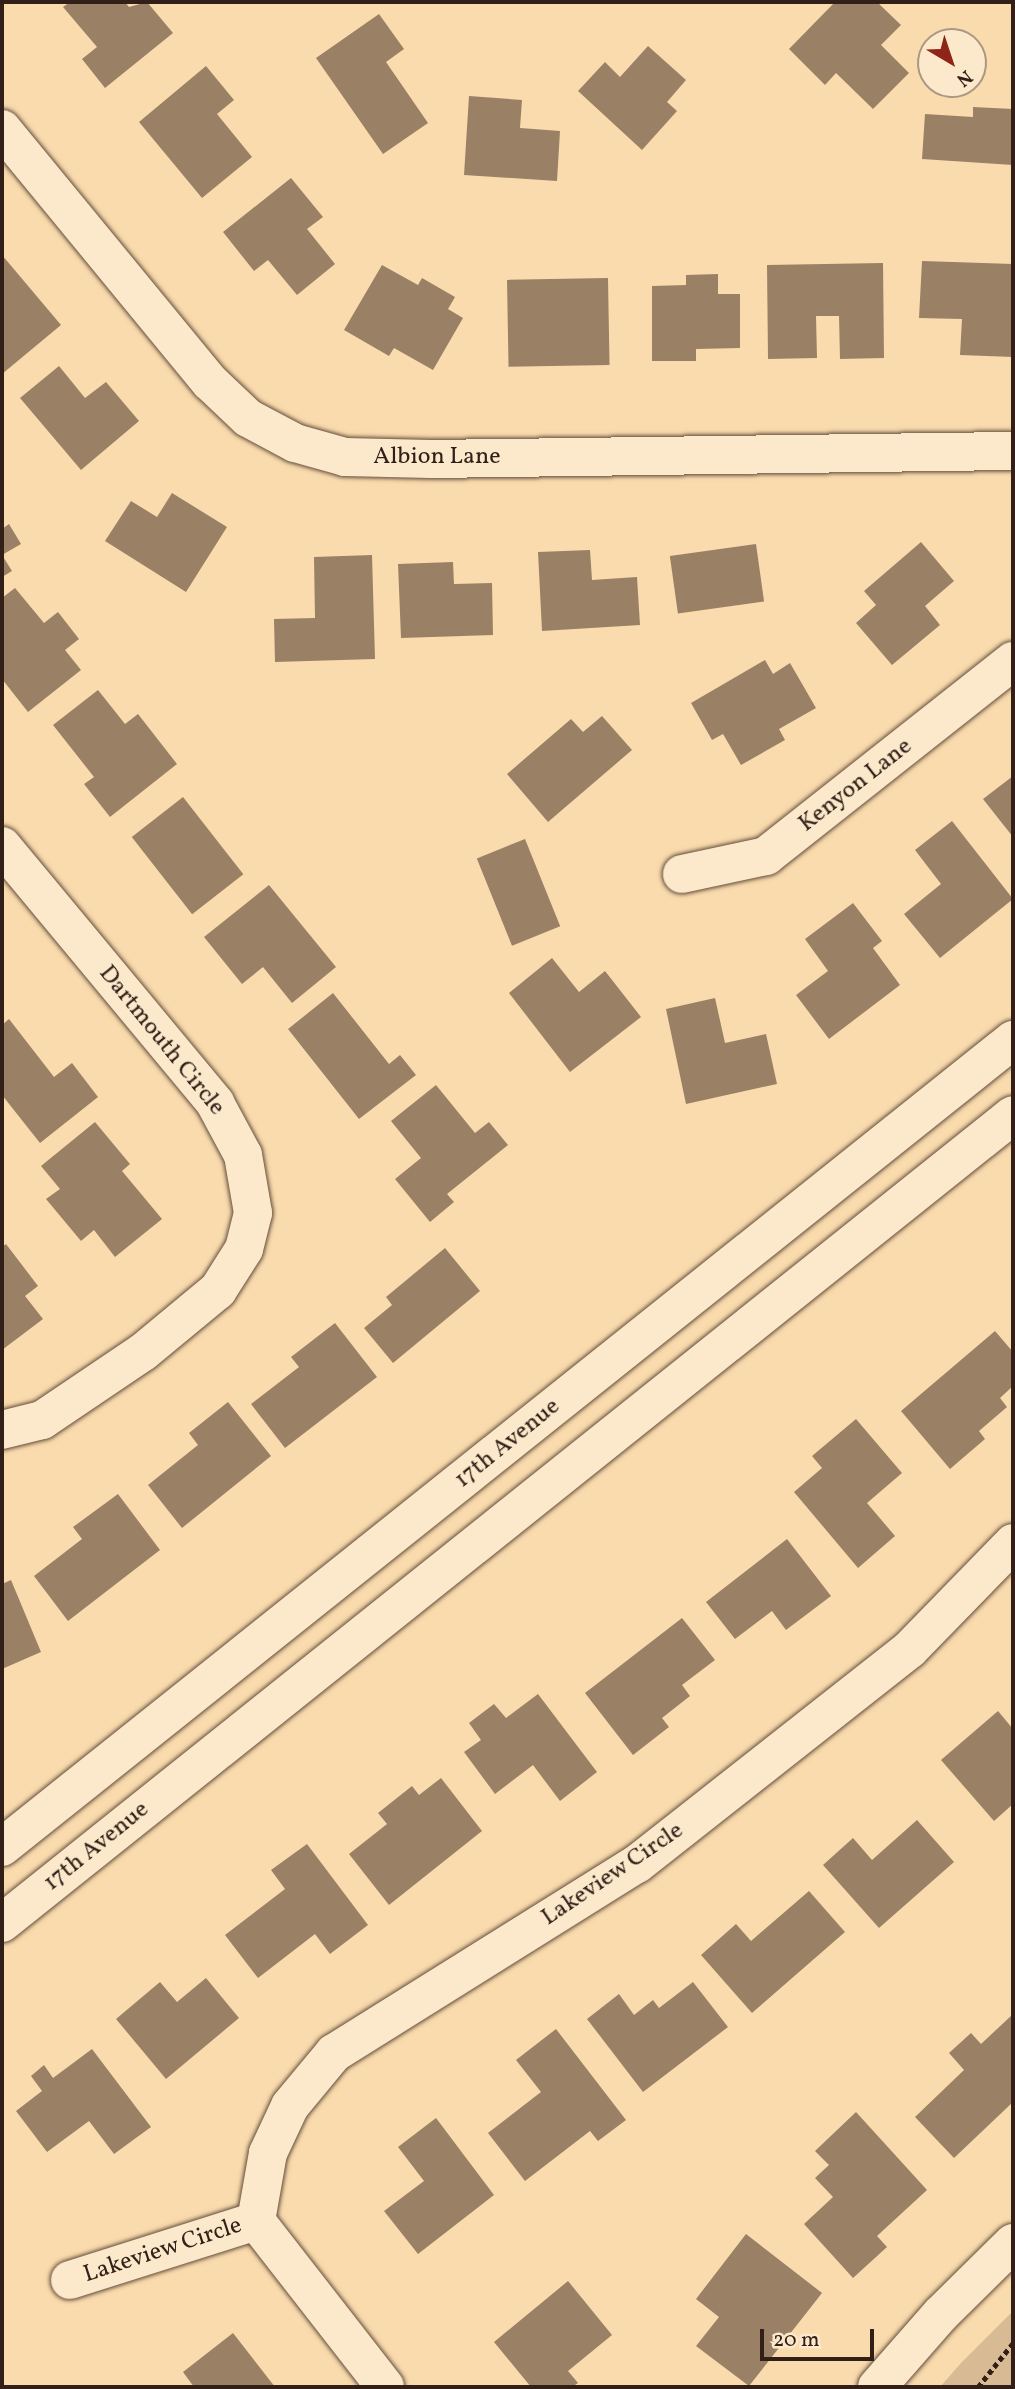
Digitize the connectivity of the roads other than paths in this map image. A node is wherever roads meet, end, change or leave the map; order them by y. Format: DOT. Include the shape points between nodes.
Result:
graph roads {
  1 [pos="2,129"];
  2 [pos="1013,451"];
  3 [pos="1013,661"];
  4 [pos="2,846"];
  5 [pos="682,874"];
  6 [pos="1013,1040"];
  7 [pos="1013,1115"];
  8 [pos="2,1430"];
  9 [pos="1013,1543"];
  10 [pos="2,1847"];
  11 [pos="2,1923"];
  12 [pos="256,2221"];
  13 [pos="1013,2244"];
  14 [pos="70,2280"];
  15 [pos="385,2387"];
  16 [pos="877,2387"];
  1 -- 2 [label="street, Albion Lane" via="210,382 248,418 295,443 345,457 431,459"];
  3 -- 5 [label="street, Kenyon Lane" via="766,856"];
  4 -- 8 [label="street, Dartmouth Circle" via="215,1102 243,1155 253,1213 244,1249 218,1290 143,1352 42,1420"];
  6 -- 10 [label="street, 17th Avenue"];
  7 -- 11 [label="street, 17th Avenue"];
  9 -- 12 [label="street, Lakeview Circle" via="910,1649 637,1864 334,2053 290,2106 268,2153"];
  12 -- 14 [label="street, Lakeview Circle"];
  12 -- 15 [label="street, Lakeview Circle"];
  13 -- 16 [label="street" via="941,2314"];
}
